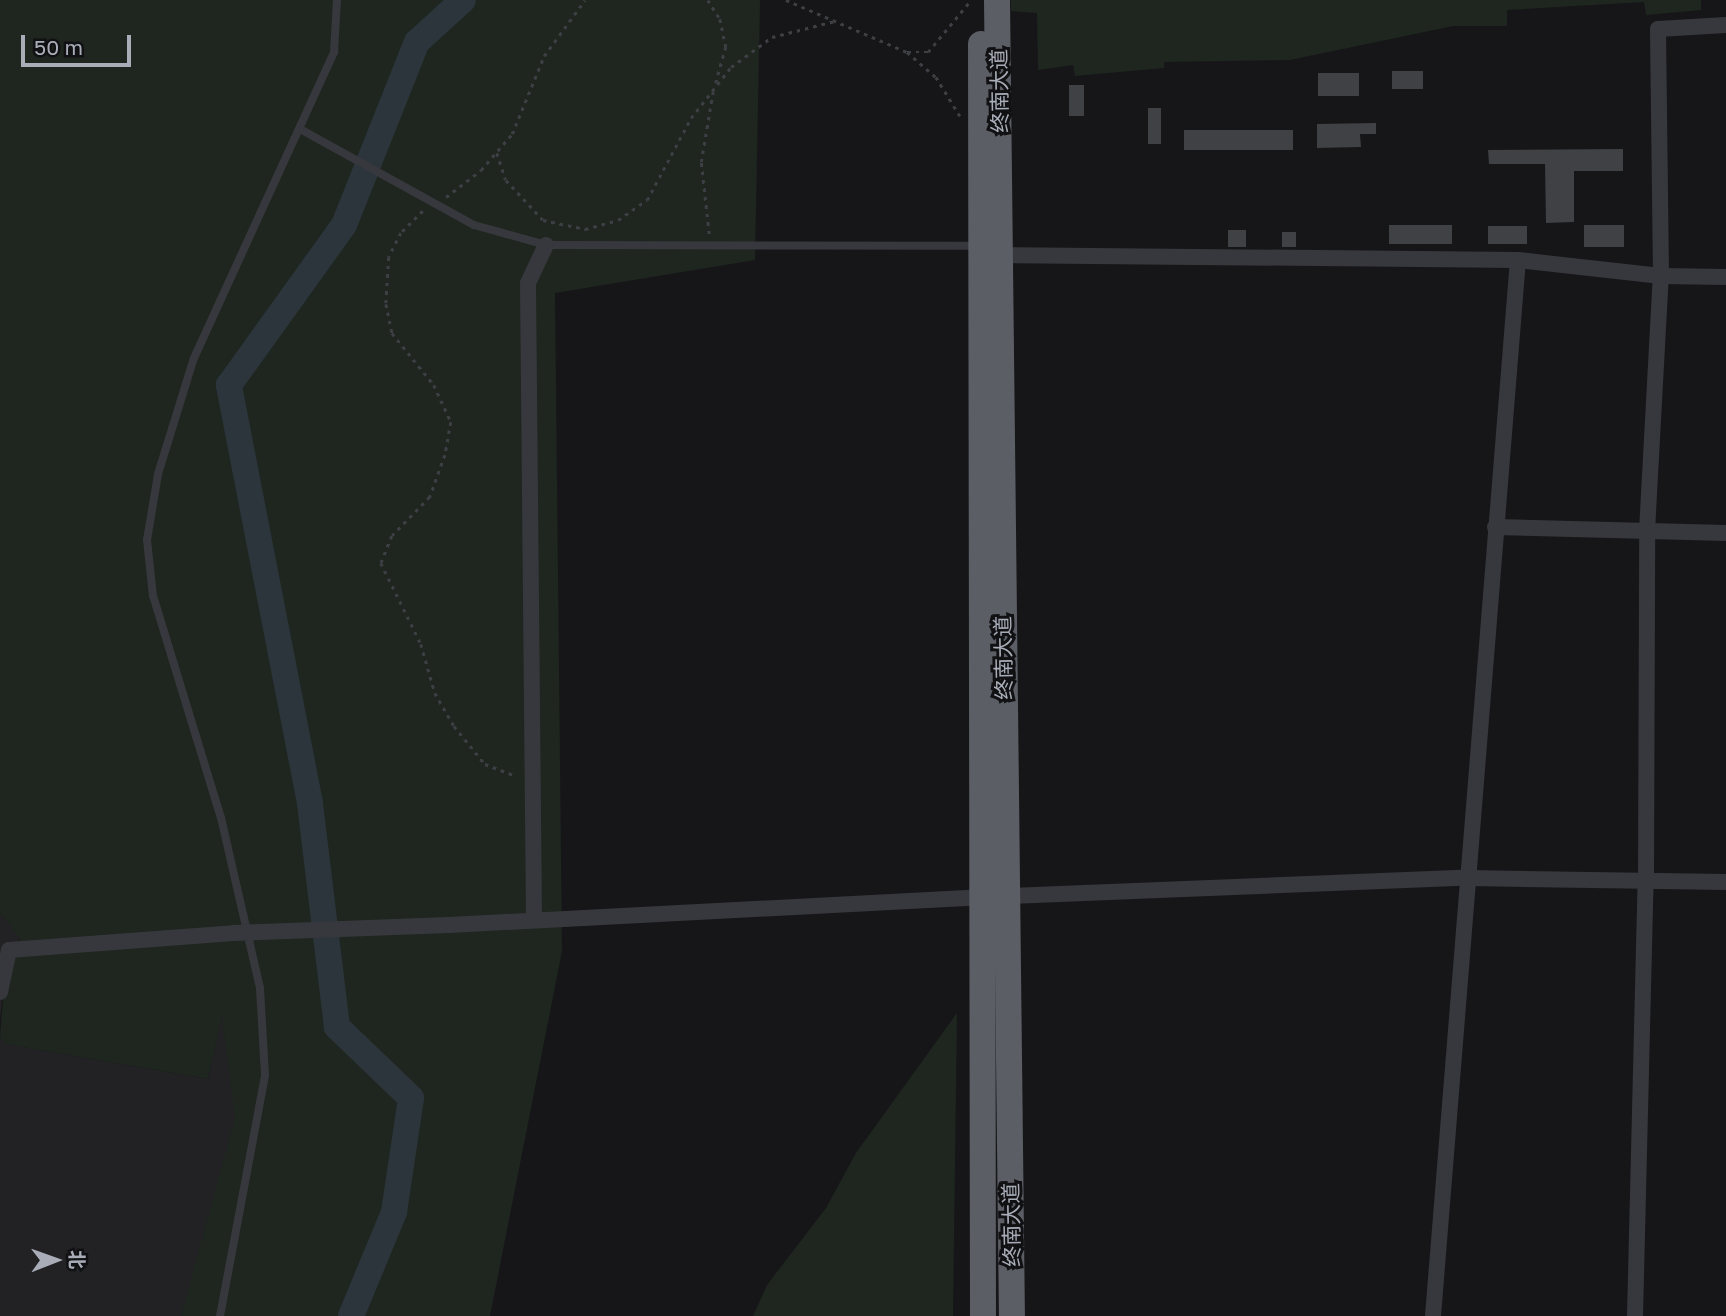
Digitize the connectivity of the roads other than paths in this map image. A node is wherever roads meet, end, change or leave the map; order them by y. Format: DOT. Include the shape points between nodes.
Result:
graph roads {
  1 [pos="337,0"];
  2 [pos="981,0"];
  3 [pos="997,0"];
  4 [pos="1726,25"];
  5 [pos="300,129"];
  6 [pos="546,244"];
  7 [pos="985,252"];
  8 [pos="1518,261"];
  9 [pos="1661,276"];
  10 [pos="1726,277"];
  11 [pos="1495,527"];
  12 [pos="1647,531"];
  13 [pos="1726,533"];
  14 [pos="1468,878"];
  15 [pos="1646,878"];
  16 [pos="1726,881"];
  17 [pos="995,896"];
  18 [pos="534,920"];
  19 [pos="241,933"];
  20 [pos="0,992"];
  21 [pos="220,1316"];
  22 [pos="983,1316"];
  23 [pos="1012,1316"];
  24 [pos="1433,1316"];
  25 [pos="1634,1316"];
  1 -- 5 [label="lane" via="334,52"];
  2 -- 7 [label="highway, 终南大道"];
  3 -- 7 [label="highway, 终南大道"];
  4 -- 9 [label="street" via="1658,29"];
  5 -- 6 [label="lane" via="474,225"];
  5 -- 19 [label="lane" via="194,358 158,474 147,540 153,596 221,818"];
  6 -- 7 [label="lane"];
  6 -- 18 [label="street" via="528,283"];
  7 -- 8 [label="street"];
  7 -- 17 [label="highway, 终南大道"];
  8 -- 9 [label="street"];
  8 -- 11 [label="street"];
  9 -- 10 [label="street"];
  9 -- 12 [label="street"];
  11 -- 12 [label="street"];
  11 -- 14 [label="street"];
  12 -- 13 [label="street"];
  12 -- 15 [label="street"];
  14 -- 15 [label="street"];
  14 -- 17 [label="street"];
  14 -- 24 [label="street"];
  15 -- 16 [label="street"];
  15 -- 25 [label="street"];
  17 -- 18 [label="street"];
  17 -- 22 [label="highway, 终南大道"];
  17 -- 23 [label="highway, 终南大道"];
  18 -- 19 [label="street, bridge"];
  19 -- 20 [label="street" via="9,950"];
  19 -- 21 [label="lane" via="260,988 265,1075"];
}
